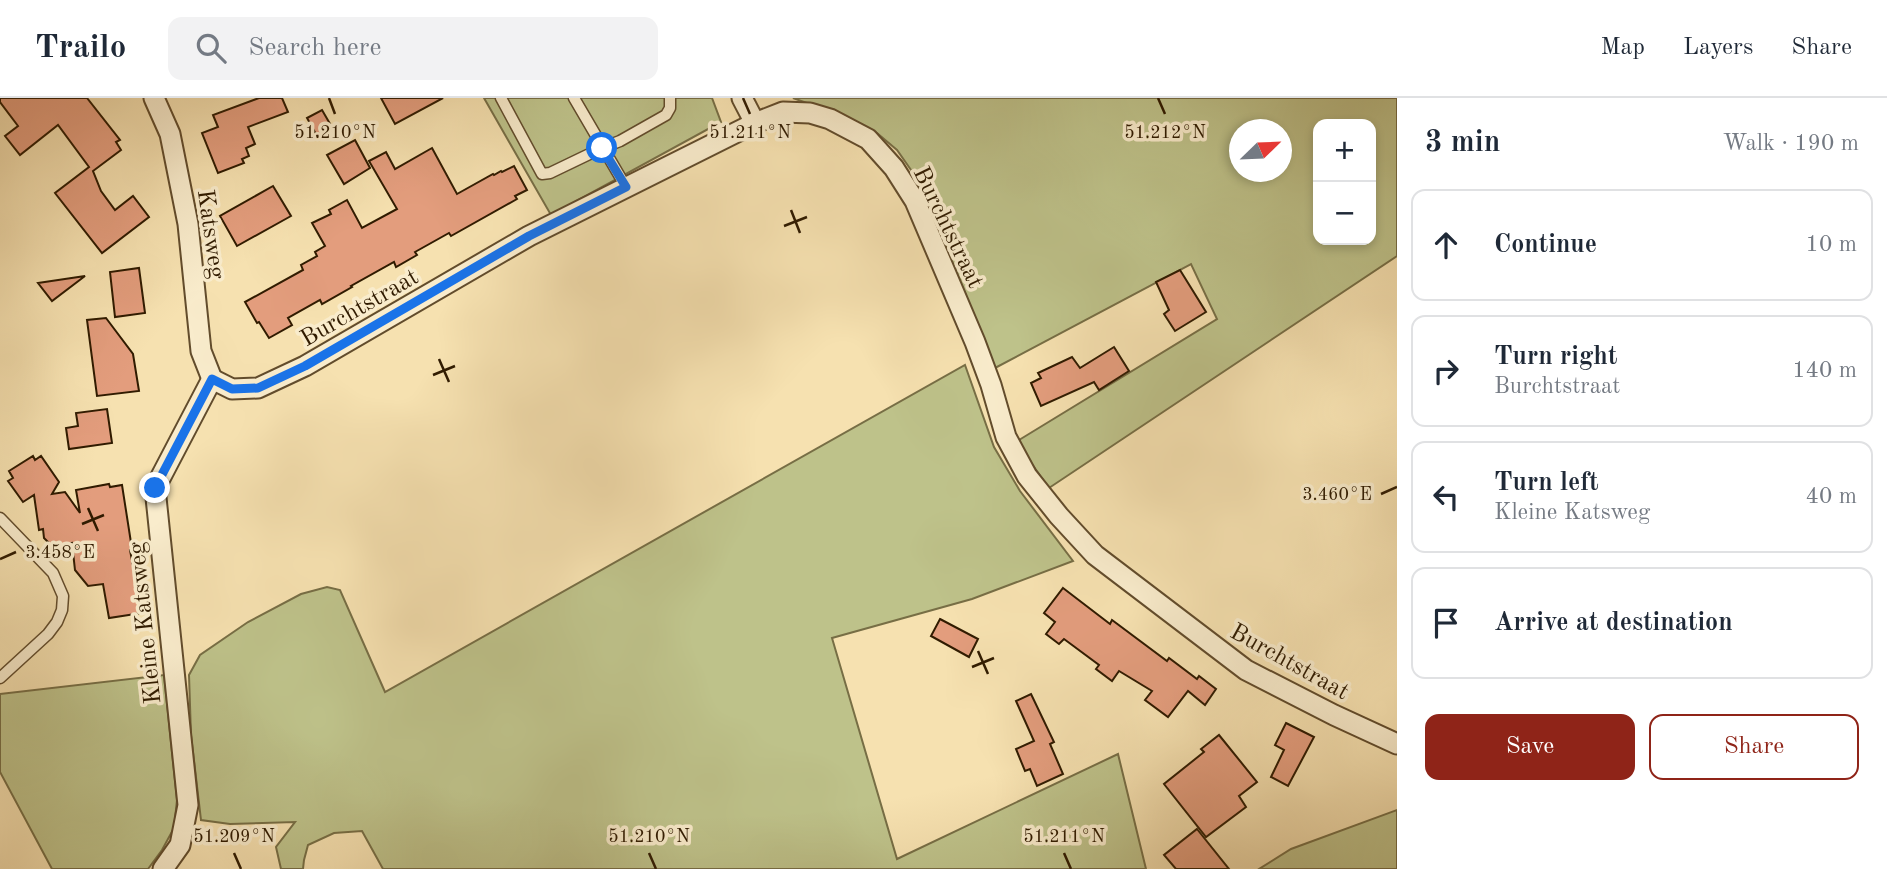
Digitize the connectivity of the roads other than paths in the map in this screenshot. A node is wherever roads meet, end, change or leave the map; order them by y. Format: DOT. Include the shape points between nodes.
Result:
graph roads {
  1 [pos="154,98"];
  2 [pos="501,98"];
  3 [pos="574,98"];
  4 [pos="670,98"];
  5 [pos="742,98"];
  6 [pos="755,123"];
  7 [pos="602,148"];
  8 [pos="626,187"];
  9 [pos="212,379"];
  10 [pos="0,518"];
  11 [pos="0,678"];
  12 [pos="1397,744"];
  13 [pos="163,869"];
  1 -- 9 [label="street, Katsweg" via="170,134 188,224 201,351"];
  2 -- 7 [label="lane" via="542,174"];
  3 -- 7 [label="lane"];
  4 -- 7 [label="lane" via="666,115"];
  5 -- 6 [label="street"];
  6 -- 8 [label="street, Burchtstraat"];
  6 -- 12 [label="street, Burchtstraat" via="783,112 830,119 868,139 894,168 915,201 975,342 1006,437 1027,476 1095,555 1246,670"];
  7 -- 8 [label="lane"];
  8 -- 9 [label="street, Burchtstraat" via="258,388 232,389"];
  9 -- 13 [label="street, Kleine Katsweg" via="155,488 188,804 180,845"];
  10 -- 11 [label="lane" via="53,573 63,596 62,610 48,634"];
}
